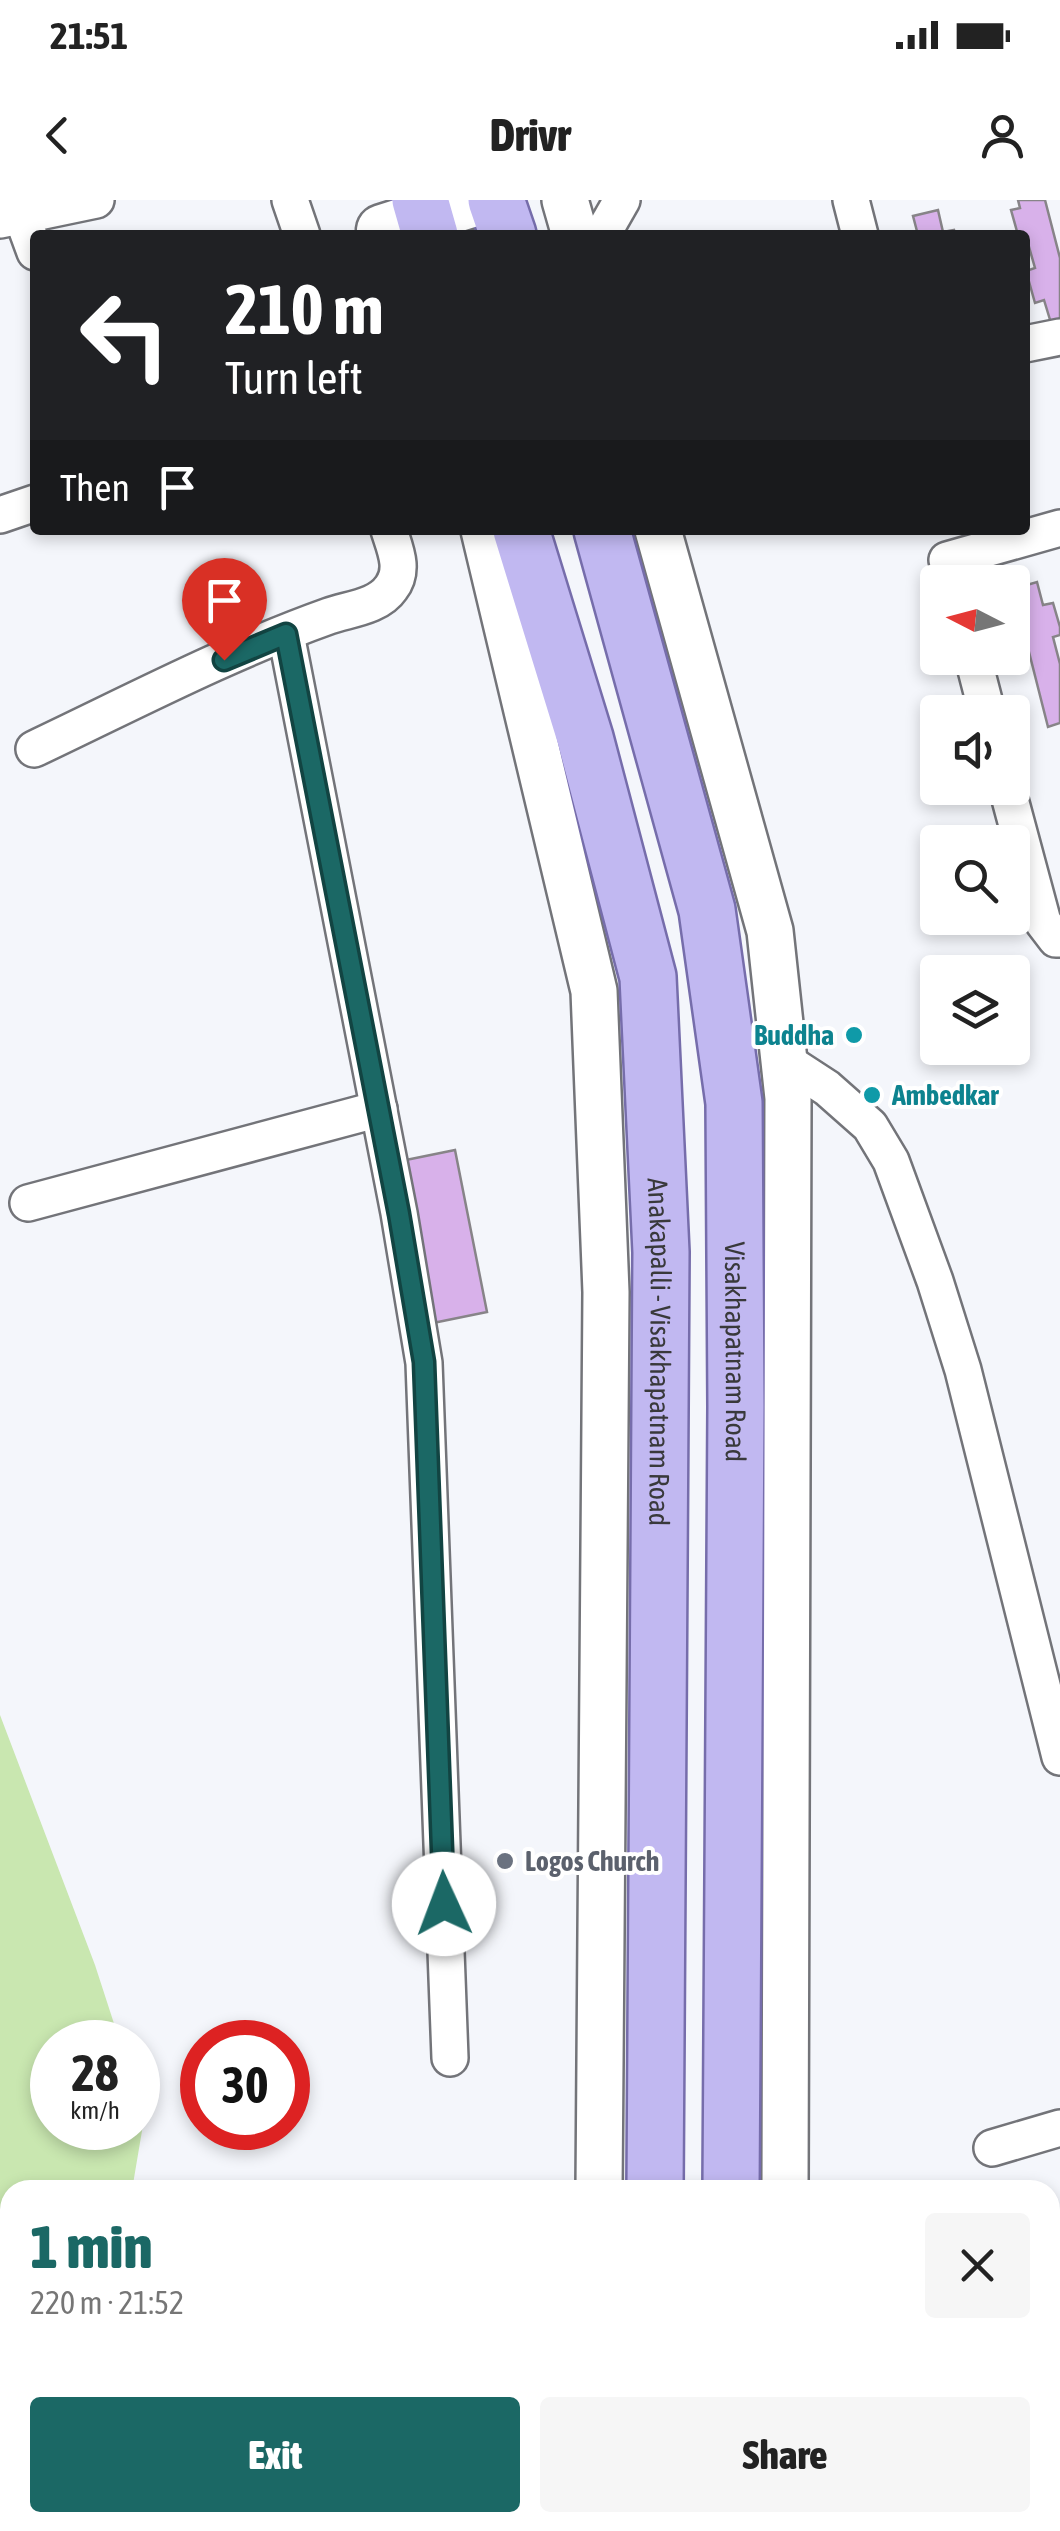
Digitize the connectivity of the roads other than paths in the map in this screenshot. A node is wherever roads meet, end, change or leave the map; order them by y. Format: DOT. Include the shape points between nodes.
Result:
graph roads {
  1 [pos="96,200"];
  2 [pos="290,200"];
  3 [pos="478,200"];
  4 [pos="496,200"];
  5 [pos="565,200"];
  6 [pos="622,200"];
  7 [pos="851,200"];
  8 [pos="12,211"];
  9 [pos="402,219"];
  10 [pos="300,230"];
  11 [pos="506,230"];
  12 [pos="574,230"];
  13 [pos="605,230"];
  14 [pos="859,230"];
  15 [pos="30,243"];
  16 [pos="1060,337"];
  17 [pos="1030,343"];
  18 [pos="30,505"];
  19 [pos="0,514"];
  20 [pos="1060,528"];
  21 [pos="391,535"];
  22 [pos="485,535"];
  23 [pos="523,535"];
  24 [pos="603,535"];
  25 [pos="659,535"];
  26 [pos="946,558"];
  27 [pos="286,634"];
  28 [pos="34,749"];
  29 [pos="1012,805"];
  30 [pos="1060,939"];
  31 [pos="784,1060"];
  32 [pos="379,1108"];
  33 [pos="28,1203"];
  34 [pos="1060,1758"];
  35 [pos="450,2058"];
  36 [pos="600,2063"];
  37 [pos="1060,2128"];
  38 [pos="992,2148"];
  39 [pos="577,2180"];
  40 [pos="599,2180"];
  41 [pos="655,2180"];
  42 [pos="731,2180"];
  43 [pos="784,2180"];
  1 -- 8 [label="street"];
  2 -- 10 [label="street"];
  3 -- 9 [label="main road"];
  4 -- 11 [label="main road"];
  5 -- 12 [label="street"];
  6 -- 13 [label="street"];
  7 -- 14 [label="street"];
  8 -- 15 [label="street"];
  16 -- 17 [label="street"];
  18 -- 19 [label="street"];
  20 -- 26 [label="street"];
  21 -- 27 [label="street" via="400,564 391,589 370,604"];
  22 -- 36 [label="street" via="594,991 606,1292"];
  23 -- 41 [label="main road, Anakapalli - Visakhapatnam Road" via="648,978 661,1252"];
  24 -- 42 [label="main road, Visakhapatnam Road" via="707,910 734,1104"];
  25 -- 31 [label="street" via="770,930"];
  27 -- 28 [label="street"];
  27 -- 32 [label="street"];
  29 -- 30 [label="street" via="1043,922"];
  31 -- 34 [label="street" via="870,1126 891,1161 963,1370"];
  31 -- 43 [label="street"];
  32 -- 33 [label="street"];
  32 -- 35 [label="street" via="424,1362"];
  36 -- 39 [label="street"];
  36 -- 40 [label="street"];
  37 -- 38 [label="street"];
}
